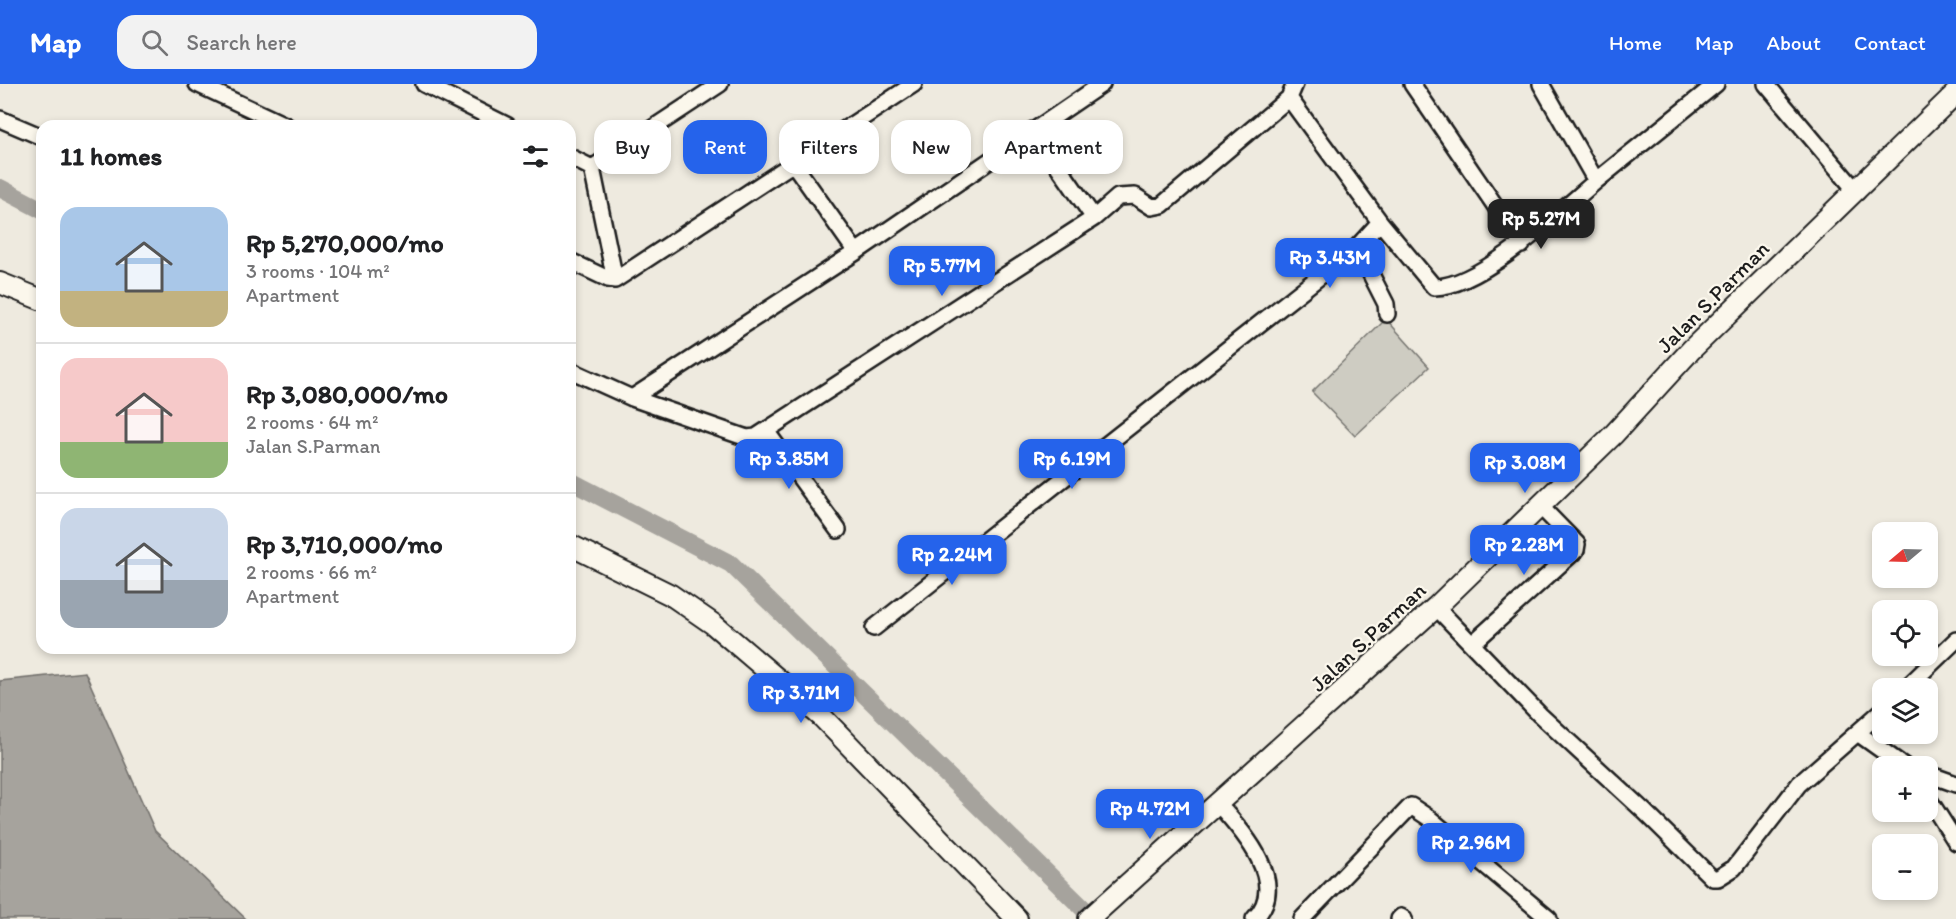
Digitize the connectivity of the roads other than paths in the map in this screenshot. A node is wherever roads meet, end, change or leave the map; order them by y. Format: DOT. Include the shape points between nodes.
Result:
graph roads {
  1 [pos="197,84"];
  2 [pos="424,84"];
  3 [pos="720,84"];
  4 [pos="914,84"];
  5 [pos="1102,84"];
  6 [pos="1413,84"];
  7 [pos="1541,84"];
  8 [pos="1716,84"];
  9 [pos="1766,84"];
  10 [pos="1292,91"];
  11 [pos="1956,93"];
  12 [pos="0,119"];
  13 [pos="274,120"];
  14 [pos="496,120"];
  15 [pos="859,120"];
  16 [pos="1048,120"];
  17 [pos="36,134"];
  18 [pos="576,160"];
  19 [pos="983,164"];
  20 [pos="592,168"];
  21 [pos="779,172"];
  22 [pos="801,174"];
  23 [pos="1064,174"];
  24 [pos="1596,181"];
  25 [pos="1852,196"];
  26 [pos="1094,218"];
  27 [pos="1380,222"];
  28 [pos="1522,244"];
  29 [pos="1357,247"];
  30 [pos="856,252"];
  31 [pos="576,264"];
  32 [pos="615,280"];
  33 [pos="0,283"];
  34 [pos="36,298"];
  35 [pos="1387,314"];
  36 [pos="576,373"];
  37 [pos="632,398"];
  38 [pos="766,431"];
  39 [pos="1540,506"];
  40 [pos="838,530"];
  41 [pos="576,548"];
  42 [pos="1436,607"];
  43 [pos="874,628"];
  44 [pos="1956,640"];
  45 [pos="1472,644"];
  46 [pos="1916,678"];
  47 [pos="1872,721"];
  48 [pos="1859,734"];
  49 [pos="1890,756"];
  50 [pos="1938,778"];
  51 [pos="1956,784"];
  52 [pos="1218,804"];
  53 [pos="1938,814"];
  54 [pos="1956,842"];
  55 [pos="1261,917"];
  56 [pos="1017,919"];
  57 [pos="1089,919"];
  58 [pos="1302,919"];
  59 [pos="1399,919"];
  60 [pos="1404,919"];
  61 [pos="1549,919"];
  1 -- 13 [label="street"];
  2 -- 14 [label="street"];
  3 -- 20 [label="street"];
  4 -- 15 [label="street"];
  5 -- 16 [label="street"];
  6 -- 28 [label="street"];
  7 -- 24 [label="street"];
  8 -- 24 [label="street"];
  9 -- 25 [label="street"];
  10 -- 26 [label="street" via="1162,205 1152,207 1135,196 1125,195"];
  10 -- 27 [label="street"];
  11 -- 25 [label="main road, Jalan S.Parman"];
  12 -- 17 [label="street"];
  18 -- 20 [label="street"];
  19 -- 30 [label="street"];
  20 -- 32 [label="street"];
  21 -- 32 [label="street"];
  22 -- 30 [label="street"];
  23 -- 26 [label="street"];
  24 -- 28 [label="street"];
  25 -- 39 [label="main road, Jalan S.Parman" via="1691,350 1614,434"];
  26 -- 38 [label="street"];
  27 -- 28 [label="street" via="1434,287 1457,284"];
  27 -- 29 [label="street"];
  29 -- 35 [label="street" via="1386,304"];
  29 -- 43 [label="street"];
  30 -- 37 [label="street"];
  31 -- 32 [label="street"];
  33 -- 34 [label="main road"];
  36 -- 37 [label="street"];
  37 -- 38 [label="street" via="747,438"];
  38 -- 40 [label="street"];
  39 -- 42 [label="main road, Jalan S.Parman"];
  39 -- 45 [label="street" via="1577,544 1576,550"];
  41 -- 56 [label="main road" via="671,595 713,624 822,717"];
  42 -- 45 [label="street"];
  42 -- 52 [label="main road, Jalan S.Parman"];
  44 -- 46 [label="street"];
  45 -- 48 [label="street" via="1540,715 1712,878 1734,868 1799,784"];
  47 -- 48 [label="street"];
  48 -- 49 [label="street"];
  50 -- 51 [label="street"];
  52 -- 55 [label="street" via="1241,829 1264,871"];
  52 -- 57 [label="main road, Jalan S.Parman"];
  53 -- 54 [label="street"];
  58 -- 61 [label="street" via="1411,806"];
  59 -- 60 [label="street"];
}
